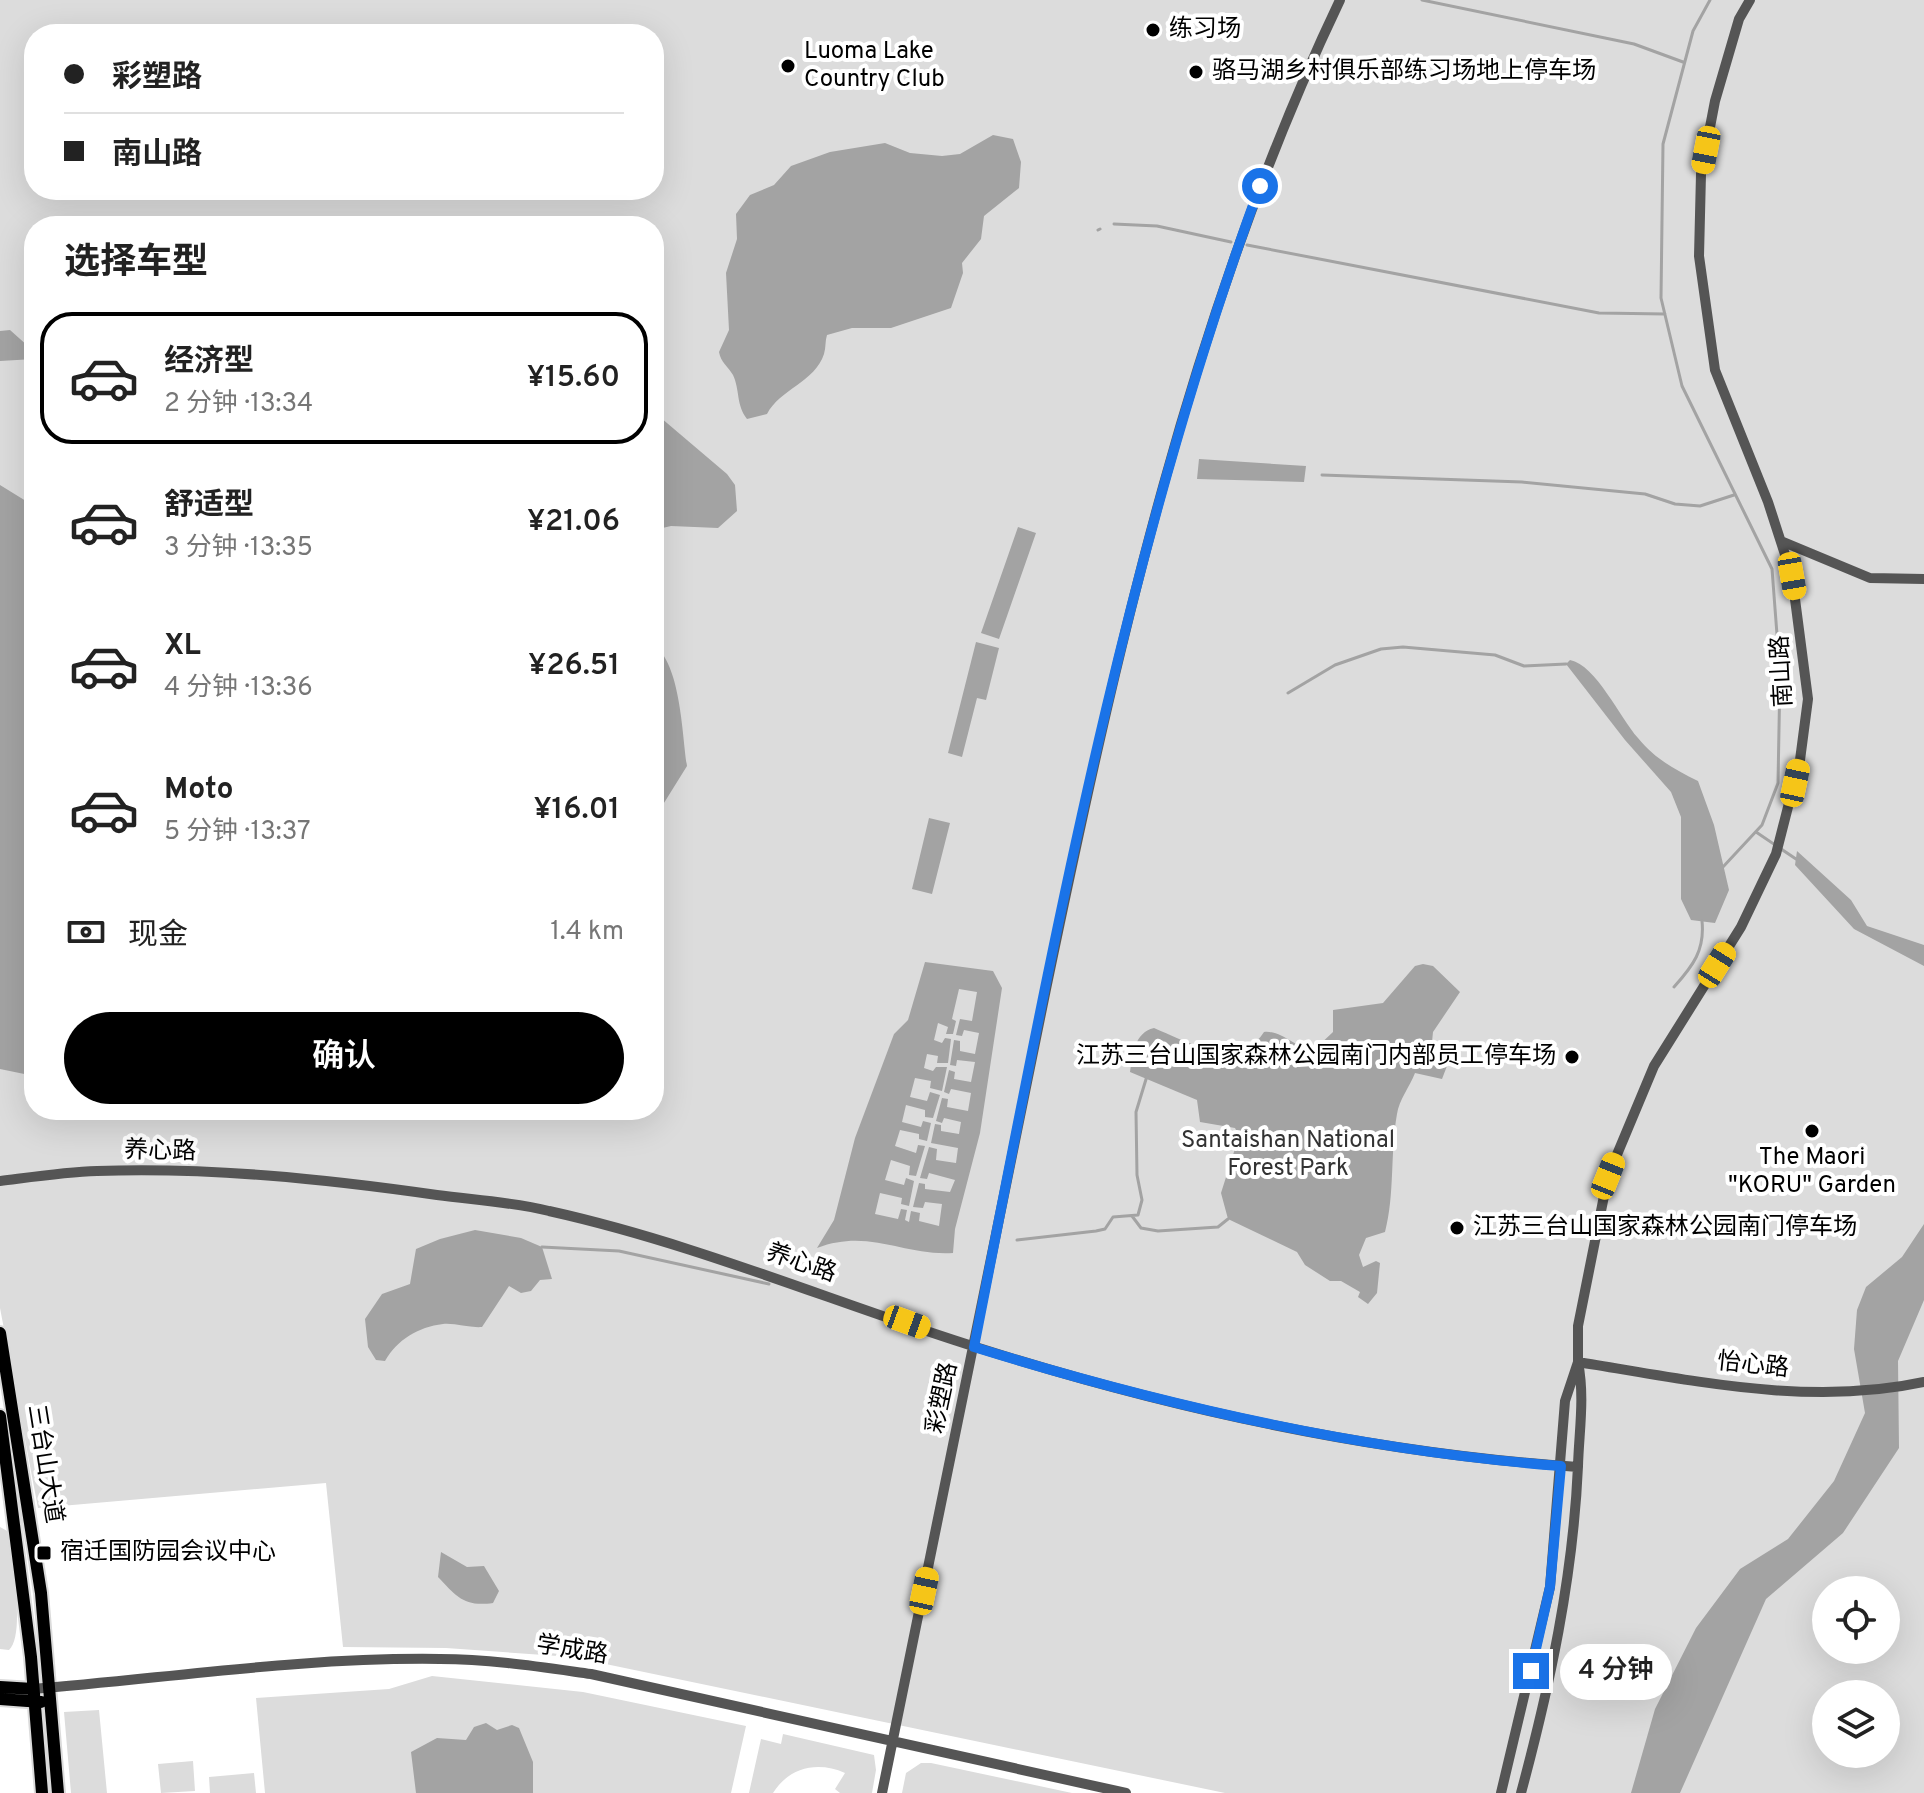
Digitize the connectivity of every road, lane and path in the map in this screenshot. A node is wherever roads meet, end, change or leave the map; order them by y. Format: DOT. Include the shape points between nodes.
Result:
graph roads {
  1 [pos="1340,0"];
  2 [pos="1750,0"];
  3 [pos="1781,541"];
  4 [pos="1924,579"];
  5 [pos="0,1181"];
  6 [pos="0,1333"];
  7 [pos="974,1347"];
  8 [pos="1578,1362"];
  9 [pos="1919,1383"];
  10 [pos="0,1416"];
  11 [pos="1561,1466"];
  12 [pos="1578,1467"];
  13 [pos="0,1687"];
  14 [pos="50,1695"];
  15 [pos="34,1696"];
  16 [pos="0,1699"];
  17 [pos="892,1743"];
  18 [pos="42,1793"];
  19 [pos="58,1793"];
  20 [pos="882,1793"];
  21 [pos="1126,1793"];
  22 [pos="1501,1793"];
  23 [pos="1521,1793"];
  1 -- 7 [label="street, 彩塑路" via="1274,146 1166,475 1077,843"];
  2 -- 3 [label="street, 南山路" via="1739,19 1712,116 1701,174 1699,256 1715,370"];
  3 -- 4 [label="street" via="1870,578"];
  3 -- 8 [label="street, 南山路" via="1800,620 1808,699 1784,828 1741,927 1654,1066 1608,1176 1579,1313"];
  5 -- 7 [label="street, 养心路" via="97,1171 240,1174 547,1210 699,1250"];
  6 -- 14 [label="main road, 三台山大道" via="30,1508"];
  7 -- 11 [label="street, 养心路" via="1117,1391 1272,1425 1477,1460"];
  7 -- 17 [label="street, 彩塑路"];
  8 -- 9 [label="street, 怡心路" via="1740,1387 1850,1391"];
  8 -- 11 [label="street, 南山路" via="1565,1401"];
  8 -- 12 [label="street, 南山路" via="1584,1391"];
  10 -- 15 [label="main road, 三台山大道"];
  11 -- 12 [label="street, 养心路"];
  11 -- 22 [label="street, 南山路" via="1550,1587"];
  12 -- 23 [label="street, 南山路" via="1565,1611"];
  13 -- 15 [label="main road, 学成路"];
  14 -- 15 [label="main road, 学成路"];
  14 -- 17 [label="street, 学成路" via="375,1659 443,1659 591,1674"];
  14 -- 19 [label="main road, 三台山大道"];
  15 -- 16 [label="main road, 学成路"];
  15 -- 18 [label="main road, 三台山大道"];
  17 -- 20 [label="street, 彩塑路"];
  17 -- 21 [label="street, 学成路"];
}
